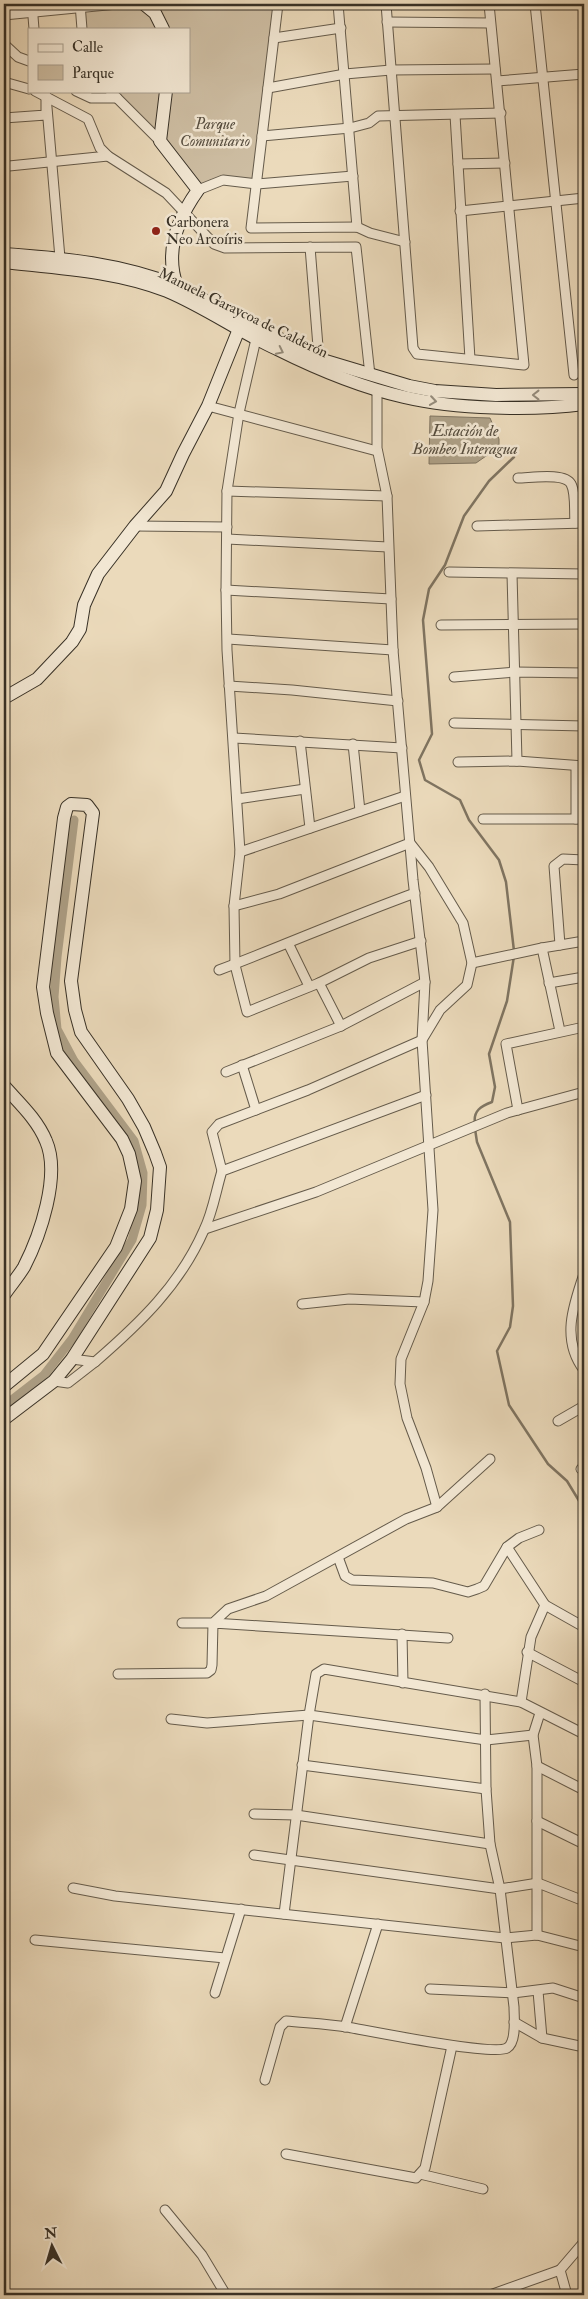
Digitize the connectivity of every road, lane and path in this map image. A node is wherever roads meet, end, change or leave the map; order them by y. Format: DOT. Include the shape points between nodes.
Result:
graph roads {
  1 [pos="118,4"];
  2 [pos="144,4"];
  3 [pos="278,4"];
  4 [pos="338,4"];
  5 [pos="386,4"];
  6 [pos="489,4"];
  7 [pos="535,4"];
  8 [pos="80,6"];
  9 [pos="32,8"];
  10 [pos="4,15"];
  11 [pos="387,22"];
  12 [pos="490,22"];
  13 [pos="34,28"];
  14 [pos="82,28"];
  15 [pos="162,28"];
  16 [pos="341,28"];
  17 [pos="274,38"];
  18 [pos="4,44"];
  19 [pos="28,62"];
  20 [pos="495,69"];
  21 [pos="391,70"];
  22 [pos="345,74"];
  23 [pos="584,74"];
  24 [pos="541,78"];
  25 [pos="496,81"];
  26 [pos="4,82"];
  27 [pos="268,88"];
  28 [pos="28,89"];
  29 [pos="37,92"];
  30 [pos="78,92"];
  31 [pos="111,92"];
  32 [pos="166,92"];
  33 [pos="46,96"];
  34 [pos="117,98"];
  35 [pos="501,113"];
  36 [pos="46,115"];
  37 [pos="396,115"];
  38 [pos="454,115"];
  39 [pos="4,118"];
  40 [pos="350,128"];
  41 [pos="262,136"];
  42 [pos="160,141"];
  43 [pos="108,156"];
  44 [pos="51,162"];
  45 [pos="505,163"];
  46 [pos="458,164"];
  47 [pos="9,166"];
  48 [pos="353,176"];
  49 [pos="256,184"];
  50 [pos="198,190"];
  51 [pos="584,198"];
  52 [pos="554,200"];
  53 [pos="508,205"];
  54 [pos="184,211"];
  55 [pos="460,211"];
  56 [pos="357,226"];
  57 [pos="405,242"];
  58 [pos="310,247"];
  59 [pos="4,254"];
  60 [pos="172,257"];
  61 [pos="60,258"];
  62 [pos="4,262"];
  63 [pos="156,277"];
  64 [pos="177,286"];
  65 [pos="239,329"];
  66 [pos="256,339"];
  67 [pos="319,359"];
  68 [pos="470,359"];
  69 [pos="574,375"];
  70 [pos="370,376"];
  71 [pos="377,390"];
  72 [pos="584,394"];
  73 [pos="584,404"];
  74 [pos="208,406"];
  75 [pos="239,413"];
  76 [pos="377,451"];
  77 [pos="518,478"];
  78 [pos="227,491"];
  79 [pos="387,496"];
  80 [pos="580,523"];
  81 [pos="135,526"];
  82 [pos="477,526"];
  83 [pos="227,528"];
  84 [pos="227,539"];
  85 [pos="388,548"];
  86 [pos="449,572"];
  87 [pos="512,574"];
  88 [pos="584,574"];
  89 [pos="226,590"];
  90 [pos="391,599"];
  91 [pos="584,624"];
  92 [pos="441,625"];
  93 [pos="514,626"];
  94 [pos="228,639"];
  95 [pos="393,650"];
  96 [pos="515,672"];
  97 [pos="584,673"];
  98 [pos="454,677"];
  99 [pos="229,686"];
  100 [pos="4,698"];
  101 [pos="398,701"];
  102 [pos="454,723"];
  103 [pos="517,724"];
  104 [pos="584,726"];
  105 [pos="234,738"];
  106 [pos="300,741"];
  107 [pos="353,744"];
  108 [pos="402,748"];
  109 [pos="517,761"];
  110 [pos="458,762"];
  111 [pos="580,766"];
  112 [pos="305,789"];
  113 [pos="405,796"];
  114 [pos="237,799"];
  115 [pos="360,812"];
  116 [pos="484,819"];
  117 [pos="580,819"];
  118 [pos="310,828"];
  119 [pos="410,843"];
  120 [pos="240,852"];
  121 [pos="584,860"];
  122 [pos="415,893"];
  123 [pos="234,906"];
  124 [pos="421,941"];
  125 [pos="584,941"];
  126 [pos="289,944"];
  127 [pos="560,945"];
  128 [pos="542,948"];
  129 [pos="472,963"];
  130 [pos="234,965"];
  131 [pos="219,970"];
  132 [pos="584,977"];
  133 [pos="425,982"];
  134 [pos="319,983"];
  135 [pos="549,983"];
  136 [pos="309,986"];
  137 [pos="341,1026"];
  138 [pos="584,1026"];
  139 [pos="560,1032"];
  140 [pos="422,1040"];
  141 [pos="242,1065"];
  142 [pos="226,1072"];
  143 [pos="4,1086"];
  144 [pos="584,1092"];
  145 [pos="426,1095"];
  146 [pos="256,1110"];
  147 [pos="518,1110"];
  148 [pos="430,1146"];
  149 [pos="222,1171"];
  150 [pos="205,1229"];
  151 [pos="584,1274"];
  152 [pos="4,1295"];
  153 [pos="424,1302"];
  154 [pos="302,1304"];
  155 [pos="72,1359"];
  156 [pos="95,1362"];
  157 [pos="584,1370"];
  158 [pos="54,1381"];
  159 [pos="4,1386"];
  160 [pos="584,1406"];
  161 [pos="4,1419"];
  162 [pos="558,1421"];
  163 [pos="490,1459"];
  164 [pos="437,1507"];
  165 [pos="539,1530"];
  166 [pos="507,1547"];
  167 [pos="338,1556"];
  168 [pos="545,1605"];
  169 [pos="213,1622"];
  170 [pos="182,1623"];
  171 [pos="584,1627"];
  172 [pos="402,1634"];
  173 [pos="448,1638"];
  174 [pos="527,1652"];
  175 [pos="118,1674"];
  176 [pos="584,1682"];
  177 [pos="404,1684"];
  178 [pos="485,1694"];
  179 [pos="521,1702"];
  180 [pos="540,1712"];
  181 [pos="309,1715"];
  182 [pos="171,1719"];
  183 [pos="584,1734"];
  184 [pos="533,1735"];
  185 [pos="486,1740"];
  186 [pos="302,1765"];
  187 [pos="537,1766"];
  188 [pos="486,1789"];
  189 [pos="584,1790"];
  190 [pos="254,1814"];
  191 [pos="296,1815"];
  192 [pos="537,1821"];
  193 [pos="490,1844"];
  194 [pos="584,1844"];
  195 [pos="254,1855"];
  196 [pos="291,1861"];
  197 [pos="538,1883"];
  198 [pos="73,1888"];
  199 [pos="500,1889"];
  200 [pos="584,1901"];
  201 [pos="241,1910"];
  202 [pos="284,1914"];
  203 [pos="378,1924"];
  204 [pos="537,1935"];
  205 [pos="505,1938"];
  206 [pos="35,1940"];
  207 [pos="584,1947"];
  208 [pos="225,1958"];
  209 [pos="430,1989"];
  210 [pos="538,1991"];
  211 [pos="215,1993"];
  212 [pos="513,1993"];
  213 [pos="584,1998"];
  214 [pos="514,2022"];
  215 [pos="345,2027"];
  216 [pos="542,2038"];
  217 [pos="452,2046"];
  218 [pos="584,2047"];
  219 [pos="265,2080"];
  220 [pos="286,2154"];
  221 [pos="420,2174"];
  222 [pos="483,2189"];
  223 [pos="165,2210"];
  224 [pos="584,2242"];
  225 [pos="560,2270"];
  226 [pos="226,2295"];
  227 [pos="490,2295"];
  228 [pos="566,2295"];
  1 -- 8 [label="street"];
  2 -- 15 [label="street" via="155,13"];
  3 -- 17 [label="street"];
  4 -- 16 [label="street"];
  5 -- 11 [label="street"];
  6 -- 12 [label="street"];
  7 -- 24 [label="street"];
  8 -- 9 [label="street"];
  8 -- 14 [label="street"];
  9 -- 10 [label="street"];
  9 -- 13 [label="street"];
  11 -- 12 [label="street"];
  11 -- 21 [label="street"];
  12 -- 20 [label="street"];
  16 -- 17 [label="street"];
  16 -- 22 [label="street"];
  17 -- 27 [label="street"];
  18 -- 19 [label="street"];
  20 -- 21 [label="street"];
  20 -- 25 [label="street"];
  21 -- 22 [label="street"];
  21 -- 37 [label="street"];
  22 -- 27 [label="street"];
  22 -- 40 [label="street"];
  23 -- 24 [label="street"];
  24 -- 25 [label="street"];
  24 -- 52 [label="street"];
  25 -- 35 [label="street"];
  26 -- 28 [label="street"];
  27 -- 41 [label="street"];
  29 -- 33 [label="street"];
  30 -- 34 [label="street" via="91,98"];
  31 -- 34 [label="street"];
  32 -- 42 [label="street"];
  33 -- 36 [label="street"];
  33 -- 43 [label="street" via="88,119 100,148"];
  34 -- 42 [label="street"];
  35 -- 38 [label="street"];
  35 -- 45 [label="street"];
  36 -- 39 [label="street"];
  36 -- 44 [label="street"];
  37 -- 38 [label="street"];
  37 -- 40 [label="street" via="378,116"];
  37 -- 57 [label="street"];
  38 -- 46 [label="street"];
  40 -- 41 [label="street"];
  40 -- 48 [label="street"];
  41 -- 49 [label="street"];
  42 -- 50 [label="street"];
  43 -- 44 [label="street"];
  43 -- 54 [label="street" via="154,183"];
  44 -- 47 [label="street"];
  44 -- 61 [label="street"];
  45 -- 46 [label="street"];
  45 -- 53 [label="street"];
  46 -- 55 [label="street"];
  48 -- 49 [label="street"];
  48 -- 56 [label="street"];
  49 -- 50 [label="street" via="223,180"];
  49 -- 56 [label="street" via="251,228"];
  50 -- 54 [label="street"];
  51 -- 52 [label="street"];
  52 -- 53 [label="street"];
  52 -- 69 [label="street"];
  53 -- 55 [label="street"];
  53 -- 68 [label="street" via="524,365"];
  54 -- 58 [label="street" via="214,244 225,248"];
  54 -- 60 [label="street"];
  55 -- 68 [label="street"];
  56 -- 57 [label="street" via="370,233"];
  57 -- 68 [label="street" via="413,348 417,354"];
  58 -- 67 [label="street"];
  58 -- 70 [label="street" via="356,248"];
  59 -- 61 [label="street, Manuela Garaycoa de Calderón"];
  60 -- 63 [label="street" via="164,272"];
  60 -- 64 [label="street"];
  61 -- 63 [label="street, Manuela Garaycoa de Calderón"];
  62 -- 65 [label="street, Manuela Garaycoa de Calderón" via="91,272 137,282 167,291"];
  63 -- 64 [label="street, Manuela Garaycoa de Calderón"];
  64 -- 67 [label="street, Manuela Garaycoa de Calderón"];
  65 -- 66 [label="street, Manuela Garaycoa de Calderón"];
  65 -- 74 [label="street"];
  66 -- 71 [label="street, Manuela Garaycoa de Calderón, one-way" via="317,368"];
  66 -- 75 [label="street"];
  67 -- 70 [label="street, Manuela Garaycoa de Calderón"];
  72 -- 70 [label="street, Manuela Garaycoa de Calderón, one-way" via="496,395 435,391"];
  71 -- 73 [label="street, Manuela Garaycoa de Calderón, one-way" via="445,403"];
  71 -- 76 [label="street"];
  74 -- 75 [label="street"];
  74 -- 81 [label="street" via="166,491"];
  75 -- 76 [label="street"];
  75 -- 78 [label="street"];
  76 -- 79 [label="street"];
  77 -- 80 [label="street" via="559,476 567,479 572,484"];
  78 -- 79 [label="street"];
  78 -- 83 [label="street"];
  79 -- 85 [label="street"];
  80 -- 82 [label="street"];
  81 -- 83 [label="street"];
  81 -- 100 [label="street" via="98,574 84,605 80,629 72,642 37,678"];
  83 -- 84 [label="street"];
  84 -- 85 [label="street"];
  84 -- 89 [label="street"];
  85 -- 90 [label="street"];
  86 -- 87 [label="street"];
  87 -- 88 [label="street"];
  87 -- 93 [label="street"];
  89 -- 90 [label="street"];
  89 -- 94 [label="street"];
  90 -- 95 [label="street"];
  91 -- 93 [label="street"];
  92 -- 93 [label="street"];
  93 -- 96 [label="street"];
  94 -- 95 [label="street"];
  94 -- 99 [label="street"];
  95 -- 101 [label="street"];
  96 -- 97 [label="street"];
  96 -- 98 [label="street"];
  96 -- 103 [label="street"];
  99 -- 101 [label="street"];
  99 -- 105 [label="street"];
  101 -- 108 [label="street"];
  102 -- 103 [label="street"];
  103 -- 104 [label="street"];
  103 -- 109 [label="street"];
  105 -- 106 [label="street"];
  105 -- 114 [label="street"];
  106 -- 107 [label="street"];
  106 -- 112 [label="street"];
  107 -- 108 [label="street"];
  107 -- 115 [label="street"];
  108 -- 113 [label="street"];
  109 -- 110 [label="street"];
  109 -- 111 [label="street"];
  111 -- 117 [label="street"];
  112 -- 114 [label="street"];
  112 -- 118 [label="street"];
  113 -- 115 [label="street"];
  113 -- 119 [label="street"];
  114 -- 120 [label="street"];
  115 -- 118 [label="street"];
  116 -- 117 [label="street"];
  118 -- 120 [label="street"];
  119 -- 122 [label="street"];
  119 -- 123 [label="street" via="279,894"];
  119 -- 129 [label="street" via="463,923"];
  120 -- 123 [label="street"];
  121 -- 127 [label="street" via="563,859 554,866"];
  122 -- 124 [label="street"];
  122 -- 126 [label="street"];
  123 -- 130 [label="street"];
  124 -- 133 [label="street"];
  124 -- 134 [label="street" via="369,958"];
  125 -- 127 [label="street"];
  126 -- 130 [label="street"];
  126 -- 136 [label="street"];
  127 -- 128 [label="street"];
  128 -- 129 [label="street"];
  128 -- 135 [label="street"];
  129 -- 140 [label="street" via="467,984 440,1010"];
  130 -- 131 [label="street"];
  130 -- 136 [label="street" via="246,1012"];
  132 -- 135 [label="street"];
  133 -- 137 [label="street"];
  133 -- 140 [label="street"];
  134 -- 136 [label="street"];
  134 -- 137 [label="street"];
  135 -- 139 [label="street"];
  137 -- 141 [label="street"];
  138 -- 139 [label="street"];
  139 -- 147 [label="street" via="506,1044"];
  140 -- 145 [label="street"];
  140 -- 146 [label="street"];
  141 -- 142 [label="street"];
  141 -- 146 [label="street"];
  143 -- 152 [label="street" via="29,1113 47,1142 51,1172 42,1228 23,1268"];
  144 -- 147 [label="street"];
  145 -- 148 [label="street"];
  145 -- 149 [label="street"];
  146 -- 149 [label="street" via="214,1128 212,1132"];
  147 -- 148 [label="street"];
  148 -- 150 [label="street" via="316,1192"];
  148 -- 153 [label="street" via="433,1210"];
  149 -- 150 [label="street"];
  150 -- 156 [label="street" via="162,1300"];
  151 -- 157 [label="street" via="571,1310 570,1328 578,1363"];
  153 -- 154 [label="street" via="349,1299"];
  153 -- 164 [label="street" via="401,1359 400,1384 407,1418"];
  155 -- 156 [label="street"];
  155 -- 158 [label="street"];
  155 -- 159 [label="street" via="150,1238 157,1210 160,1168 144,1126 81,1032 74,1010 71,981 93,813 87,805 71,804 67,806 64,818 43,987 58,1053 122,1139 129,1154 134,1181 131,1209 116,1247 43,1354"];
  156 -- 158 [label="street" via="68,1383"];
  158 -- 161 [label="street"];
  160 -- 162 [label="street"];
  163 -- 164 [label="street"];
  164 -- 167 [label="street" via="406,1519"];
  165 -- 166 [label="street"];
  166 -- 167 [label="street" via="484,1586 468,1592 434,1583 352,1580 345,1576"];
  166 -- 168 [label="street"];
  167 -- 169 [label="street" via="266,1596 228,1609"];
  168 -- 171 [label="street"];
  168 -- 174 [label="street"];
  169 -- 170 [label="street"];
  169 -- 172 [label="street"];
  169 -- 175 [label="street" via="212,1665 207,1674"];
  172 -- 173 [label="street"];
  172 -- 177 [label="street"];
  174 -- 176 [label="street"];
  174 -- 179 [label="street"];
  177 -- 178 [label="street"];
  177 -- 181 [label="street" via="324,1669 316,1674"];
  178 -- 179 [label="street"];
  178 -- 185 [label="street"];
  179 -- 180 [label="street"];
  180 -- 183 [label="street"];
  180 -- 184 [label="street"];
  181 -- 182 [label="street" via="207,1723"];
  181 -- 185 [label="street"];
  181 -- 186 [label="street"];
  184 -- 185 [label="street"];
  184 -- 187 [label="street"];
  185 -- 188 [label="street"];
  186 -- 188 [label="street"];
  186 -- 191 [label="street"];
  187 -- 189 [label="street"];
  187 -- 192 [label="street"];
  188 -- 193 [label="street"];
  190 -- 191 [label="street"];
  191 -- 193 [label="street"];
  191 -- 196 [label="street"];
  192 -- 194 [label="street"];
  192 -- 197 [label="street"];
  193 -- 199 [label="street"];
  195 -- 196 [label="street"];
  196 -- 199 [label="street"];
  196 -- 202 [label="street"];
  197 -- 199 [label="street"];
  197 -- 200 [label="street"];
  197 -- 204 [label="street"];
  198 -- 201 [label="street"];
  199 -- 205 [label="street"];
  201 -- 202 [label="street"];
  201 -- 208 [label="street"];
  202 -- 203 [label="street"];
  203 -- 205 [label="street"];
  203 -- 215 [label="street"];
  204 -- 205 [label="street"];
  204 -- 207 [label="street"];
  205 -- 212 [label="street"];
  206 -- 208 [label="street"];
  208 -- 211 [label="street"];
  209 -- 212 [label="street"];
  210 -- 212 [label="street"];
  210 -- 213 [label="street" via="553,1988"];
  210 -- 216 [label="street"];
  212 -- 214 [label="street"];
  214 -- 216 [label="street"];
  214 -- 217 [label="street" via="511,2044 507,2048"];
  215 -- 217 [label="street"];
  215 -- 219 [label="street" via="282,2022"];
  216 -- 218 [label="street"];
  217 -- 221 [label="street" via="425,2168"];
  220 -- 221 [label="street" via="410,2178"];
  221 -- 222 [label="street"];
  223 -- 226 [label="street" via="202,2255"];
  224 -- 225 [label="street"];
  225 -- 227 [label="street"];
  225 -- 228 [label="street"];
}
